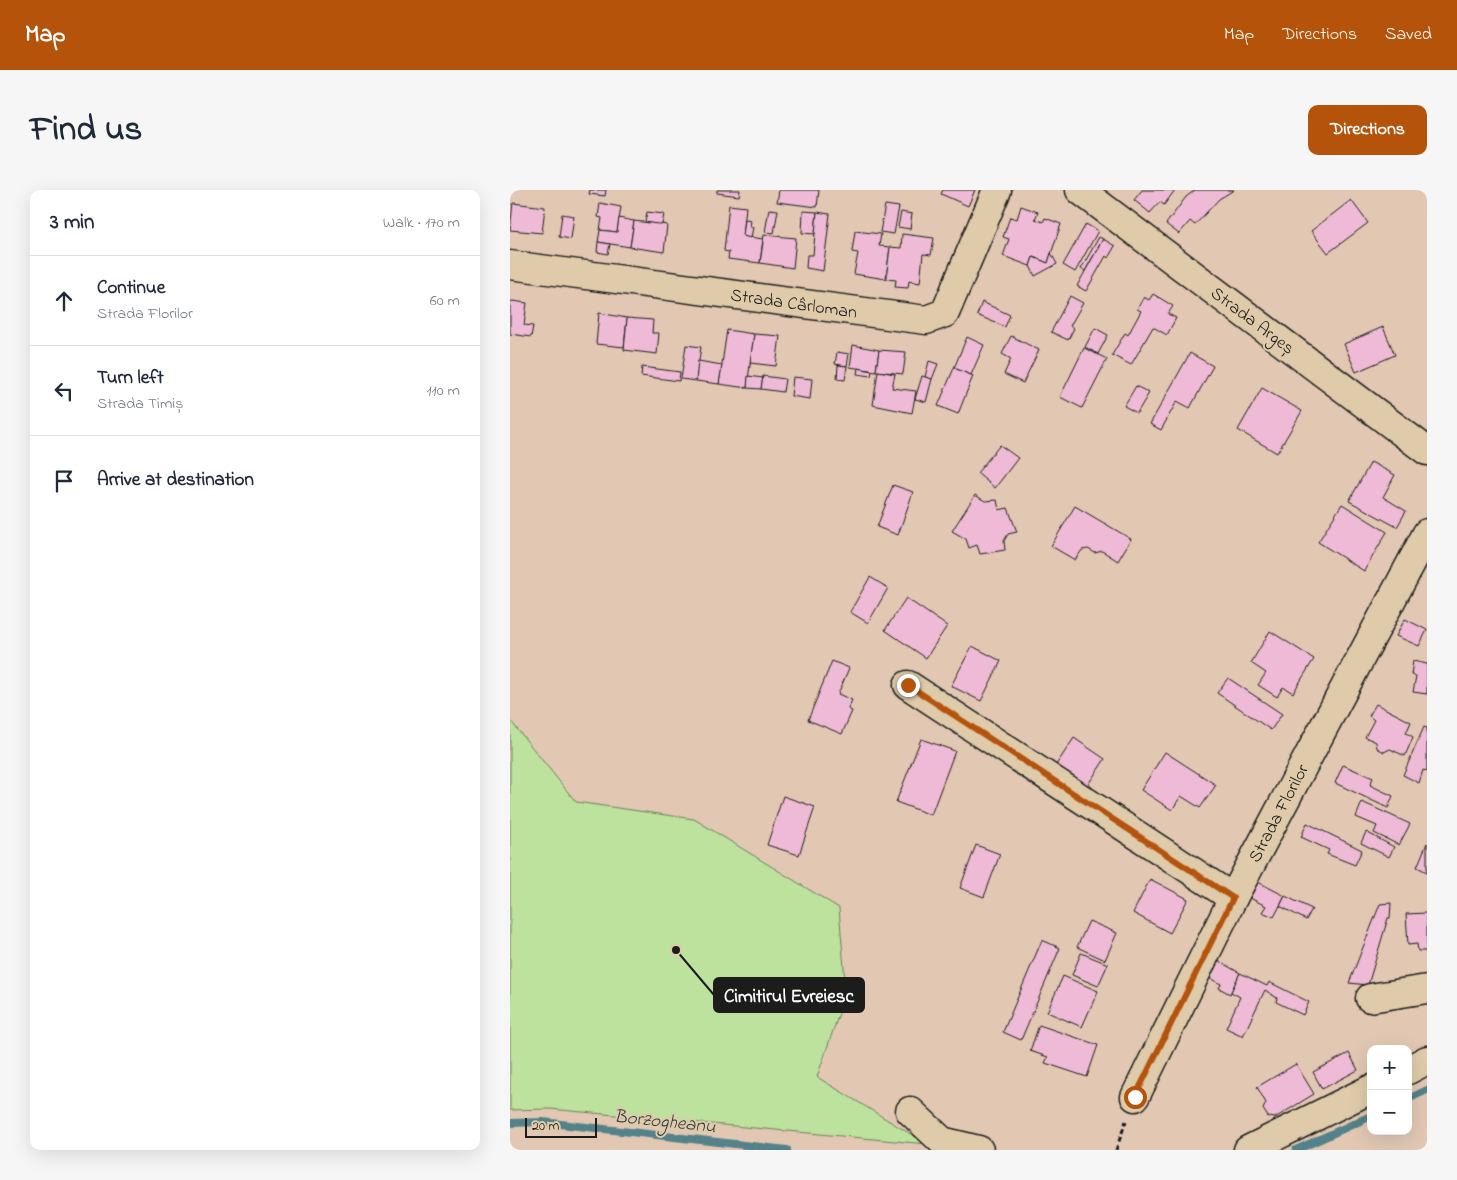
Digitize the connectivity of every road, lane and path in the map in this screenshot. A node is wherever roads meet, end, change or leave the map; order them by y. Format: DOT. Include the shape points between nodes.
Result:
graph roads {
  1 [pos="997,190"];
  2 [pos="1080,190"];
  3 [pos="510,265"];
  4 [pos="1427,451"];
  5 [pos="1427,533"];
  6 [pos="908,685"];
  7 [pos="1233,898"];
  8 [pos="1427,989"];
  9 [pos="1370,998"];
  10 [pos="1427,1060"];
  11 [pos="1412,1068"];
  12 [pos="1369,1090"];
  13 [pos="1135,1097"];
  14 [pos="910,1111"];
  15 [pos="979,1150"];
  16 [pos="1116,1150"];
  17 [pos="1248,1150"];
  1 -- 3 [label="street, Strada Cârloman" via="945,313 926,320"];
  2 -- 4 [label="street, Strada Argeș"];
  5 -- 7 [label="street, Strada Florilor"];
  6 -- 7 [label="street"];
  7 -- 13 [label="street, Strada Florilor"];
  8 -- 9 [label="street"];
  10 -- 11 [label="street"];
  12 -- 17 [label="street"];
  13 -- 16 [label="path"];
  14 -- 15 [label="street" via="942,1141"];
}
